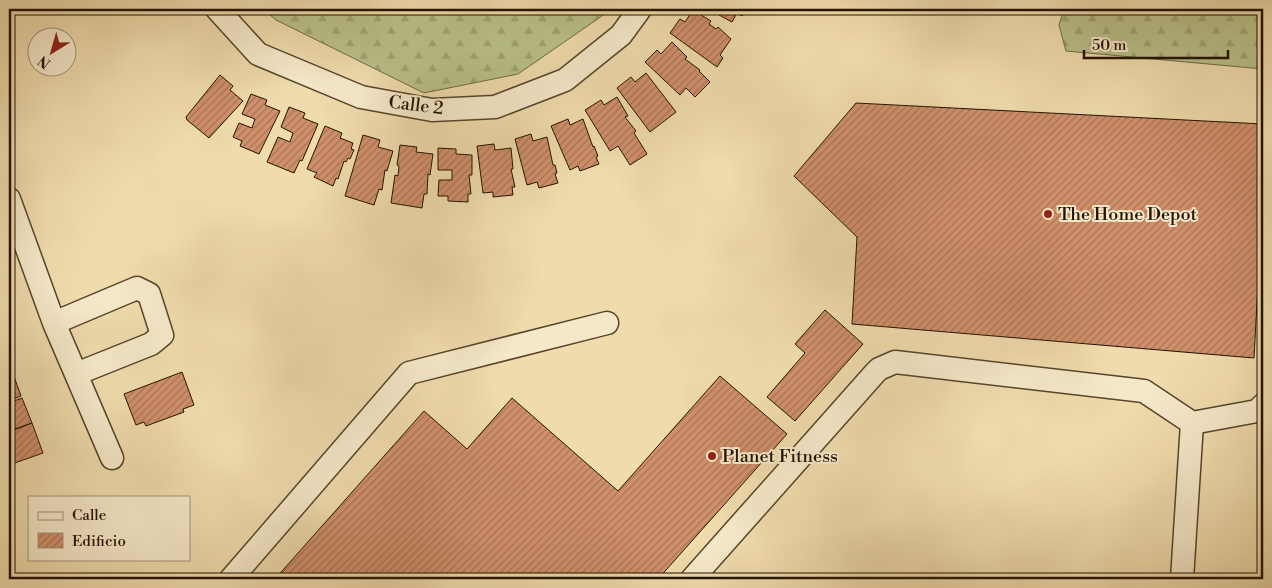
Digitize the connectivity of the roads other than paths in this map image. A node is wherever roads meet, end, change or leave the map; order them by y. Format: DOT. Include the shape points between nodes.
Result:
graph roads {
  1 [pos="217,9"];
  2 [pos="640,9"];
  3 [pos="9,199"];
  4 [pos="54,323"];
  5 [pos="607,323"];
  6 [pos="76,374"];
  7 [pos="1263,405"];
  8 [pos="1192,423"];
  9 [pos="112,458"];
  10 [pos="231,579"];
  11 [pos="692,579"];
  12 [pos="1182,579"];
  1 -- 2 [label="street, Calle 2" via="258,54 361,97 432,110 495,107 565,80 621,35"];
  3 -- 4 [label="street"];
  4 -- 6 [label="street"];
  4 -- 6 [label="street" via="137,288 149,294 162,335 151,344"];
  5 -- 10 [label="street" via="409,373"];
  6 -- 9 [label="street"];
  7 -- 8 [label="street" via="1257,411"];
  8 -- 11 [label="street" via="1144,391 895,362 875,373"];
  8 -- 12 [label="street"];
}
